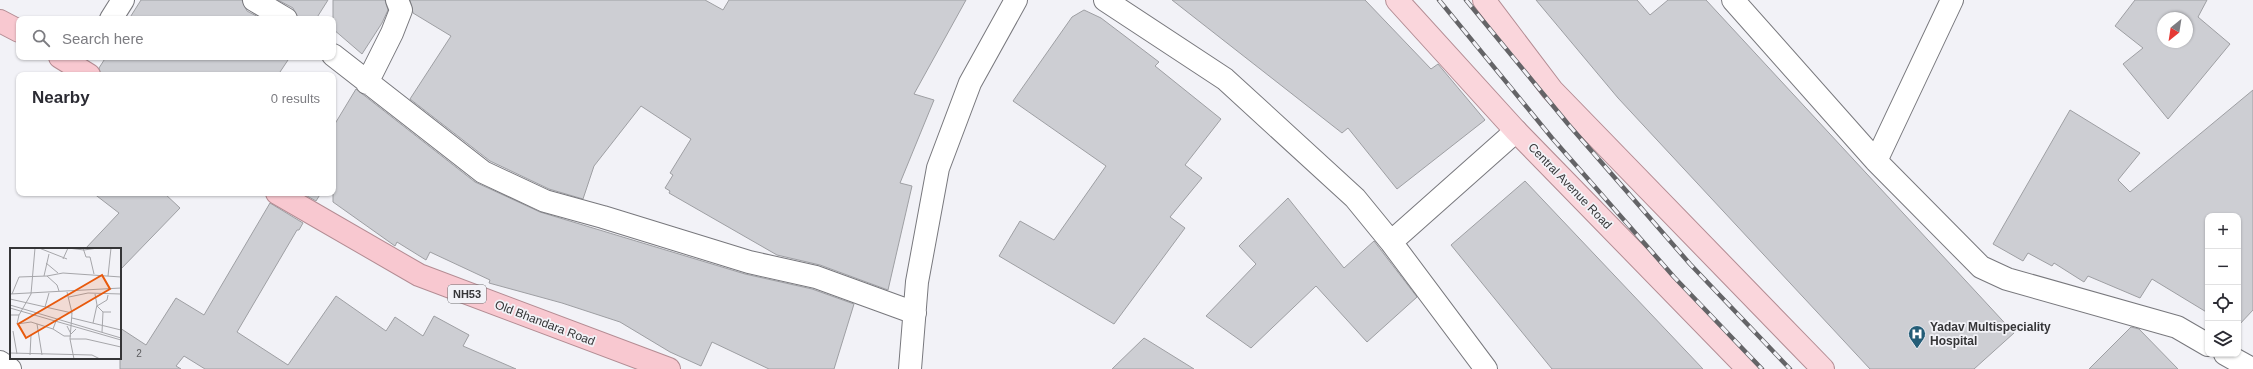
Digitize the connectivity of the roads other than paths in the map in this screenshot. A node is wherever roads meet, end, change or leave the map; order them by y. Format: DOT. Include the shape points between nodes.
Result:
graph roads {
  1 [pos="123,0"];
  2 [pos="254,0"];
  3 [pos="397,0"];
  4 [pos="1016,0"];
  5 [pos="1105,0"];
  6 [pos="1397,0"];
  7 [pos="1484,0"];
  8 [pos="1733,0"];
  9 [pos="1952,0"];
  10 [pos="113,16"];
  11 [pos="281,16"];
  12 [pos="0,21"];
  13 [pos="16,29"];
  14 [pos="336,57"];
  15 [pos="67,60"];
  16 [pos="84,67"];
  17 [pos="367,83"];
  18 [pos="1516,130"];
  19 [pos="1876,161"];
  20 [pos="282,196"];
  21 [pos="1391,242"];
  22 [pos="915,313"];
  23 [pos="2205,343"];
  24 [pos="2230,357"];
  25 [pos="0,362"];
  26 [pos="10,369"];
  27 [pos="669,369"];
  28 [pos="910,369"];
  29 [pos="1486,369"];
  30 [pos="1748,369"];
  31 [pos="1823,369"];
  32 [pos="2252,369"];
  1 -- 10 [label="street"];
  2 -- 11 [label="street"];
  3 -- 17 [label="street" via="401,10 399,16"];
  4 -- 22 [label="street" via="970,83 938,168 917,282"];
  5 -- 21 [label="street" via="1225,79 1355,198"];
  6 -- 18 [label="main road, Central Avenue Road"];
  7 -- 31 [label="main road" via="1552,90"];
  8 -- 19 [label="street"];
  9 -- 19 [label="street"];
  12 -- 13 [label="highway"];
  14 -- 17 [label="street"];
  15 -- 16 [label="highway"];
  17 -- 22 [label="street" via="483,172 545,201 603,216 749,262 816,277"];
  18 -- 21 [label="street"];
  18 -- 30 [label="main road, Central Avenue Road"];
  19 -- 23 [label="street" via="1981,267 2008,279 2177,327"];
  20 -- 27 [label="highway, Old Bhandara Road / NH53" via="419,275"];
  21 -- 29 [label="street"];
  22 -- 28 [label="street"];
  24 -- 32 [label="street"];
  25 -- 26 [label="street"];
}
